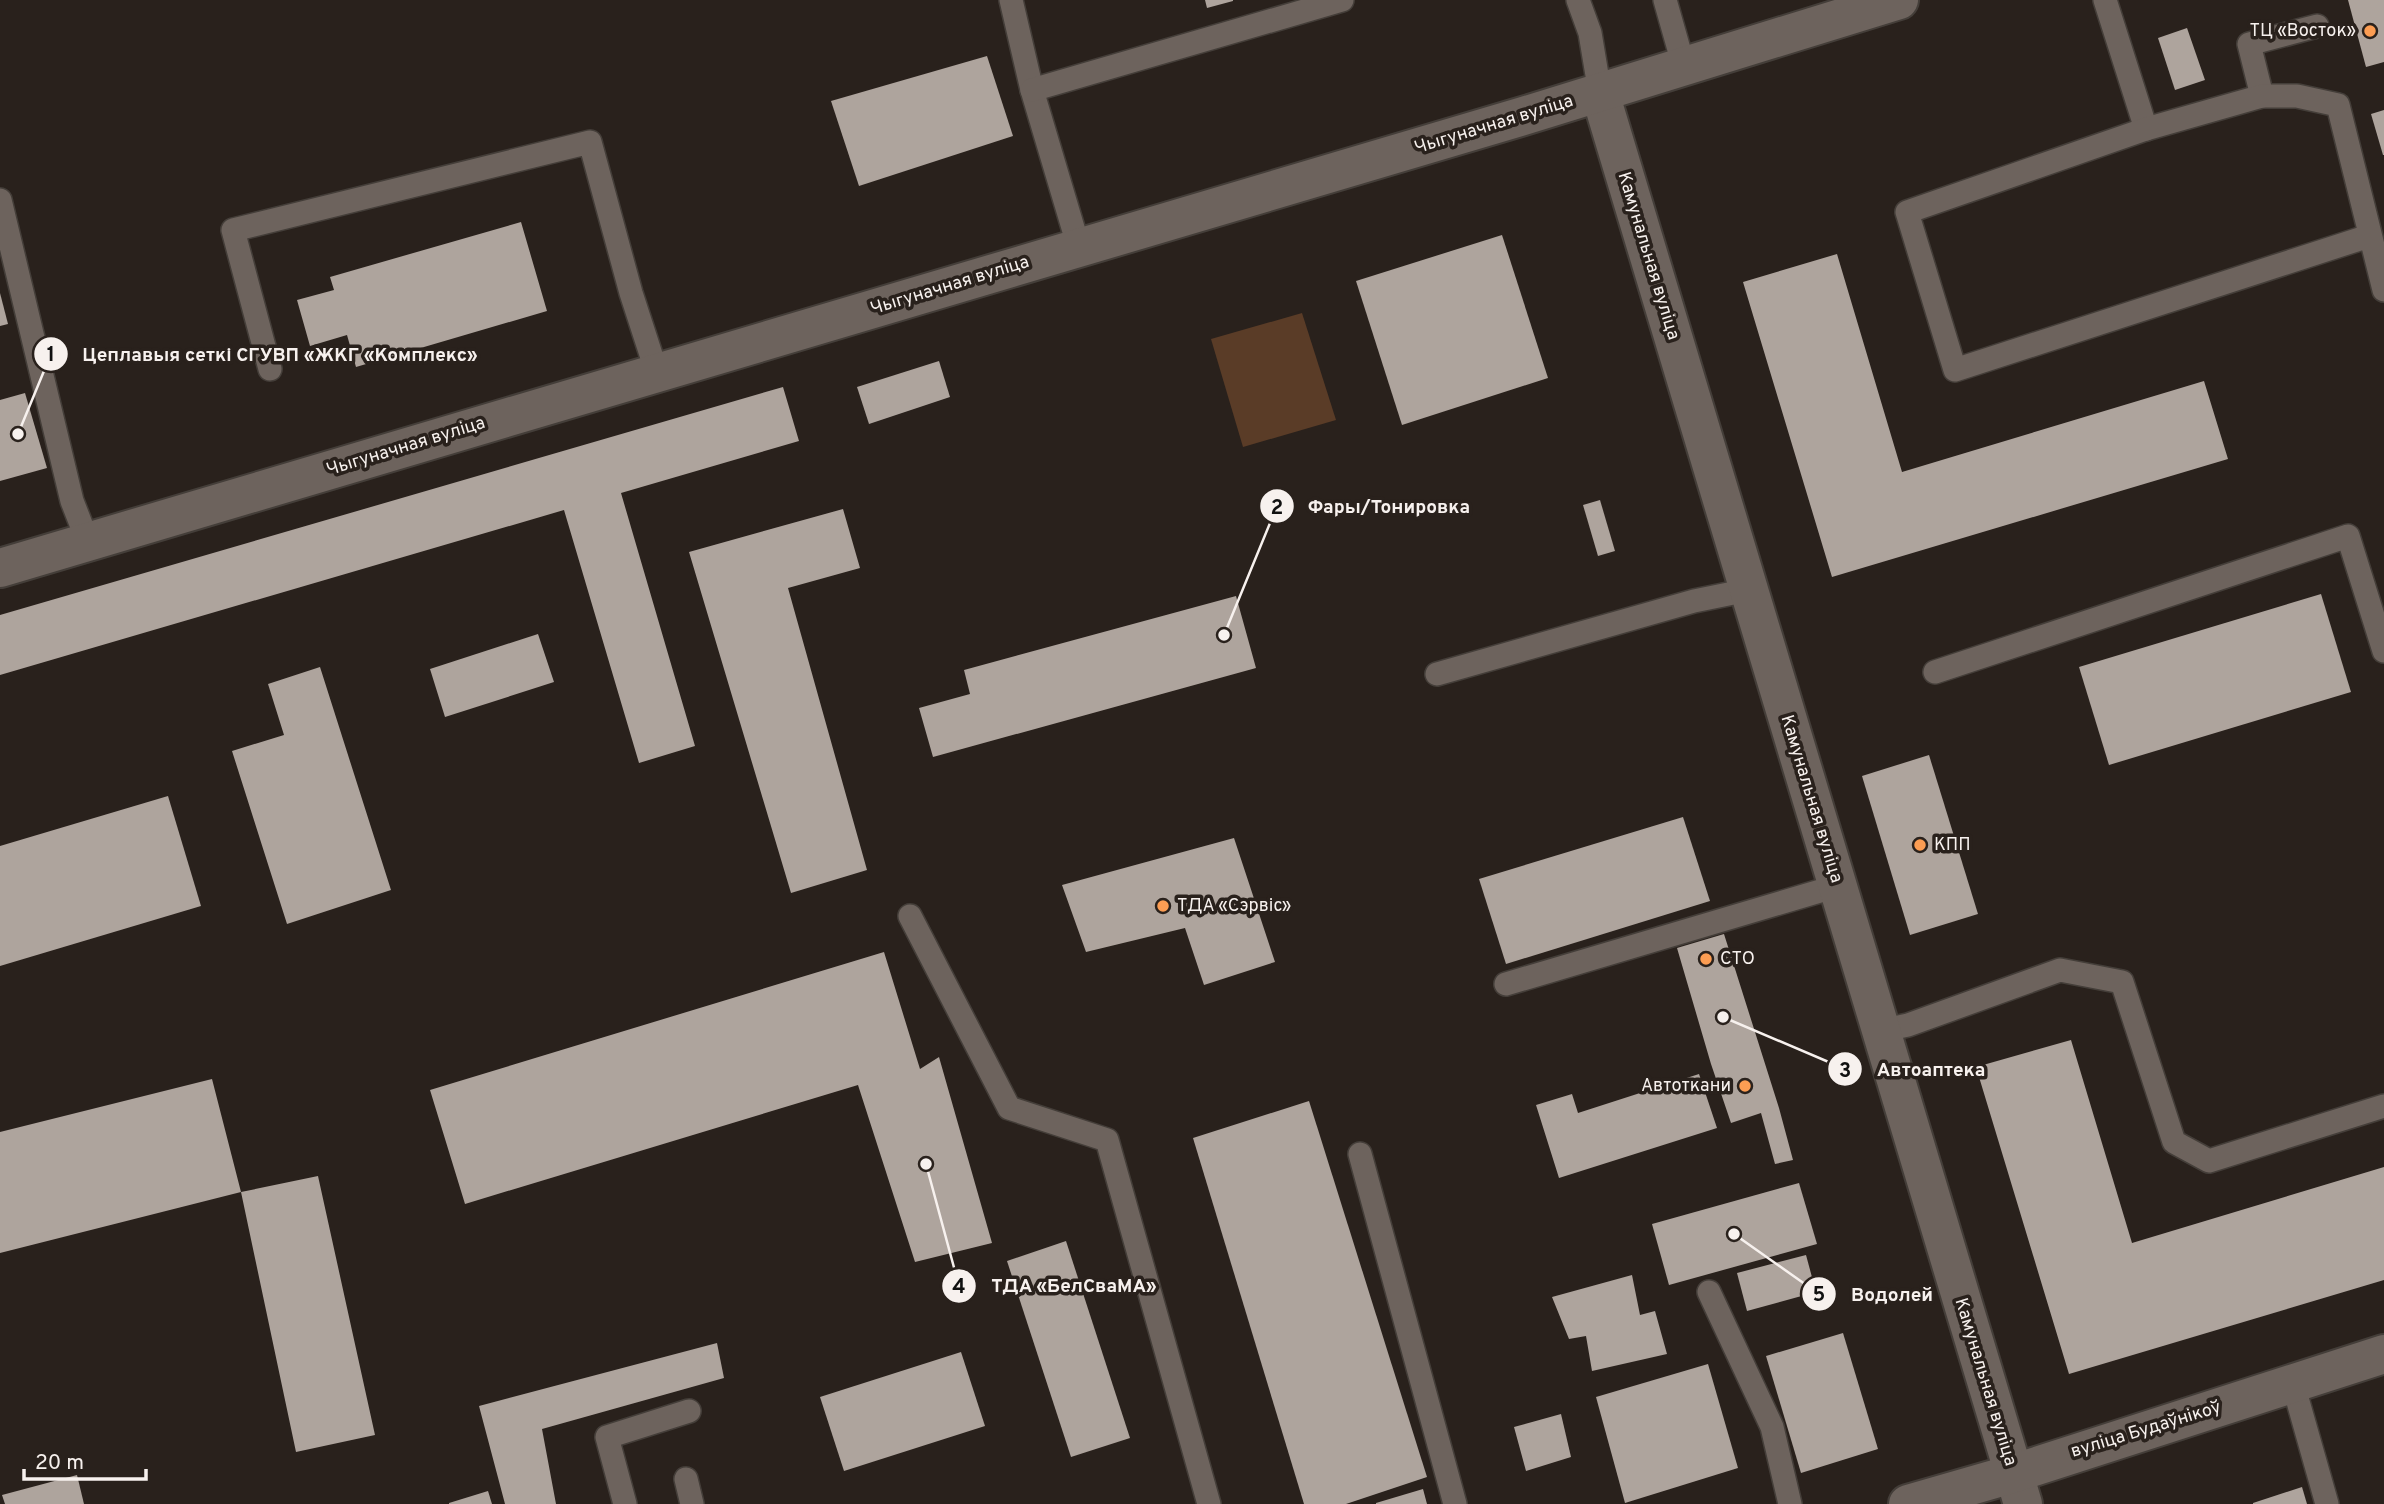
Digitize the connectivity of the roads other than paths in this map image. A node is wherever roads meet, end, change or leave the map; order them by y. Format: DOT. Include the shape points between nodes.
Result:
graph roads {
  1 [pos="1012,0"];
  2 [pos="1342,0"];
  3 [pos="1578,0"];
  4 [pos="1665,0"];
  5 [pos="2105,0"];
  6 [pos="1878,3"];
  7 [pos="2317,26"];
  8 [pos="1684,67"];
  9 [pos="1032,90"];
  10 [pos="1600,93"];
  11 [pos="2262,96"];
  12 [pos="2146,129"];
  13 [pos="0,200"];
  14 [pos="2369,236"];
  15 [pos="1079,248"];
  16 [pos="2384,290"];
  17 [pos="270,369"];
  18 [pos="657,373"];
  19 [pos="88,542"];
  20 [pos="0,568"];
  21 [pos="1748,590"];
  22 [pos="2384,651"];
  23 [pos="1936,672"];
  24 [pos="1437,674"];
  25 [pos="1837,886"];
  26 [pos="910,916"];
  27 [pos="1506,984"];
  28 [pos="1880,1031"];
  29 [pos="2384,1106"];
  30 [pos="1360,1154"];
  31 [pos="1709,1292"];
  32 [pos="2384,1354"];
  33 [pos="2292,1384"];
  34 [pos="688,1412"];
  35 [pos="686,1479"];
  36 [pos="2018,1489"];
  37 [pos="625,1504"];
  38 [pos="692,1504"];
  39 [pos="1209,1504"];
  40 [pos="1455,1504"];
  41 [pos="1790,1504"];
  42 [pos="1908,1504"];
  43 [pos="2327,1504"];
  1 -- 9 [label="lane"];
  2 -- 9 [label="lane"];
  3 -- 10 [label="lane" via="1590,33"];
  4 -- 8 [label="lane"];
  5 -- 12 [label="lane"];
  6 -- 8 [label="street, Чыгуначная вуліца"];
  7 -- 11 [label="lane" via="2249,44"];
  8 -- 10 [label="street, Чыгуначная вуліца"];
  9 -- 15 [label="lane"];
  10 -- 15 [label="street, Чыгуначная вуліца"];
  10 -- 21 [label="street, Камунальная вуліца"];
  11 -- 12 [label="lane"];
  11 -- 14 [label="lane" via="2297,96 2337,104"];
  12 -- 14 [label="lane" via="1907,212 1955,370"];
  13 -- 19 [label="lane" via="72,501"];
  14 -- 16 [label="lane"];
  15 -- 18 [label="street, Чыгуначная вуліца"];
  17 -- 18 [label="lane" via="233,230 590,142"];
  18 -- 19 [label="street, Чыгуначная вуліца"];
  19 -- 20 [label="street, Чыгуначная вуліца"];
  21 -- 24 [label="lane"];
  21 -- 25 [label="street, Камунальная вуліца"];
  22 -- 23 [label="lane" via="2348,536"];
  25 -- 27 [label="lane"];
  25 -- 28 [label="street, Камунальная вуліца"];
  26 -- 39 [label="lane" via="1009,1108 1107,1140"];
  28 -- 29 [label="lane" via="2060,970 2122,982 2174,1142 2208,1161"];
  28 -- 36 [label="street, Камунальная вуліца"];
  30 -- 40 [label="lane"];
  31 -- 41 [label="lane" via="1772,1427"];
  32 -- 33 [label="street, вуліца Будаўнікоў"];
  33 -- 36 [label="street, вуліца Будаўнікоў"];
  33 -- 43 [label="lane"];
  34 -- 37 [label="lane" via="607,1437"];
  35 -- 38 [label="lane"];
  36 -- 42 [label="street, вуліца Будаўнікоў"];
}
